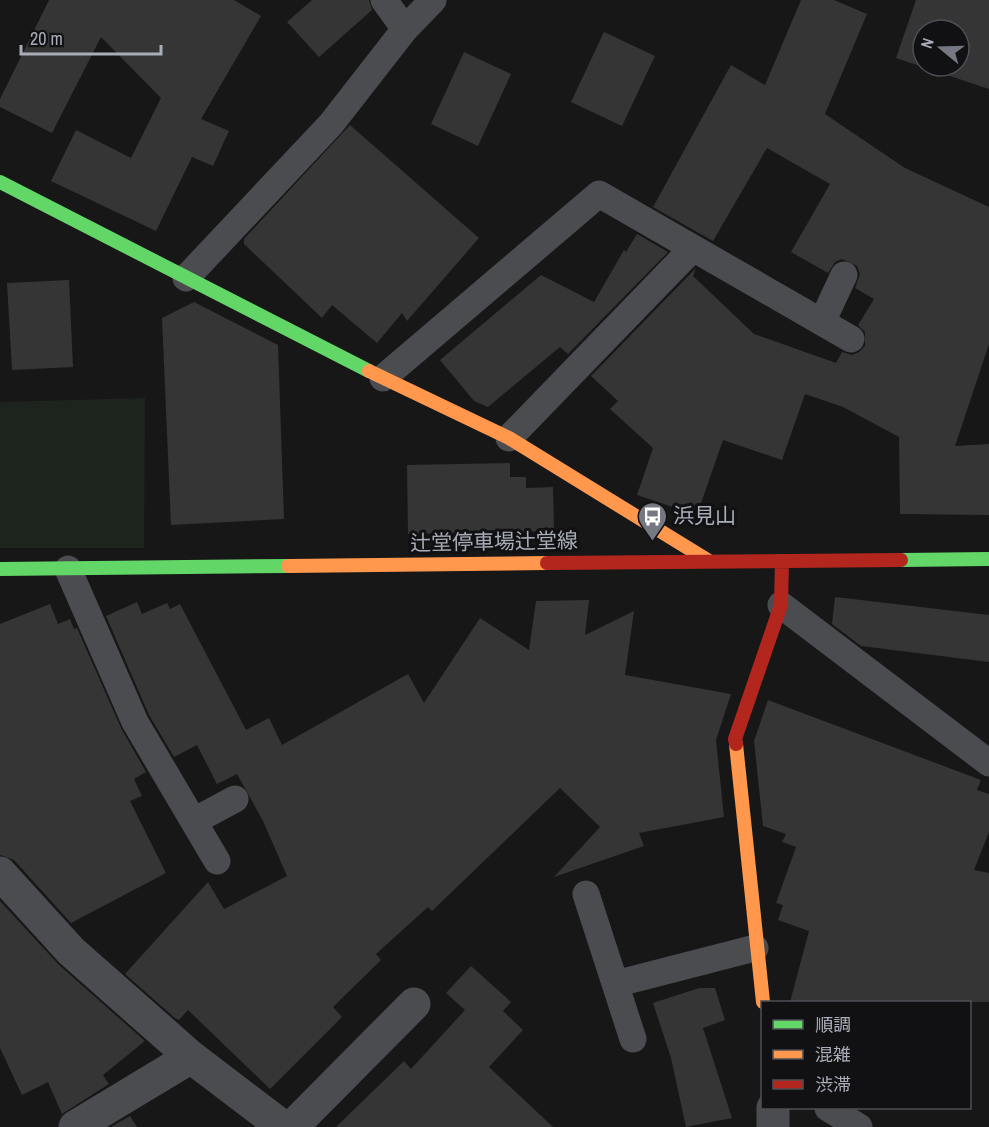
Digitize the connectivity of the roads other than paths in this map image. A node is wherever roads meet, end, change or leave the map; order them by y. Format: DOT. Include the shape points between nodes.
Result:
graph roads {
  1 [pos="384,0"];
  2 [pos="433,0"];
  3 [pos="405,29"];
  4 [pos="0,182"];
  5 [pos="693,248"];
  6 [pos="844,275"];
  7 [pos="186,278"];
  8 [pos="822,322"];
  9 [pos="852,339"];
  10 [pos="383,378"];
  11 [pos="509,438"];
  12 [pos="989,559"];
  13 [pos="709,561"];
  14 [pos="782,561"];
  15 [pos="0,569"];
  16 [pos="68,569"];
  17 [pos="781,605"];
  18 [pos="989,763"];
  19 [pos="235,800"];
  20 [pos="194,821"];
  21 [pos="217,861"];
  22 [pos="0,873"];
  23 [pos="586,894"];
  24 [pos="755,948"];
  25 [pos="615,984"];
  26 [pos="763,1001"];
  27 [pos="414,1004"];
  28 [pos="633,1039"];
  29 [pos="191,1057"];
  30 [pos="773,1109"];
  31 [pos="831,1109"];
  32 [pos="75,1127"];
  33 [pos="283,1127"];
  34 [pos="292,1127"];
  35 [pos="773,1127"];
  36 [pos="859,1127"];
  1 -- 3 [label="lane"];
  2 -- 3 [label="lane"];
  3 -- 7 [label="lane" via="332,124"];
  4 -- 7 [label="street"];
  5 -- 8 [label="lane"];
  5 -- 10 [label="lane" via="599,194"];
  5 -- 11 [label="lane"];
  6 -- 8 [label="lane"];
  7 -- 10 [label="street"];
  8 -- 9 [label="lane"];
  10 -- 11 [label="street"];
  11 -- 13 [label="street"];
  12 -- 14 [label="street, 辻堂停車場辻堂線"];
  13 -- 14 [label="street, 辻堂停車場辻堂線"];
  13 -- 16 [label="street, 辻堂停車場辻堂線"];
  14 -- 17 [label="street"];
  15 -- 16 [label="street, 辻堂停車場辻堂線"];
  16 -- 20 [label="lane" via="135,722"];
  17 -- 18 [label="lane"];
  17 -- 24 [label="street" via="735,739"];
  19 -- 20 [label="lane"];
  20 -- 21 [label="lane"];
  22 -- 29 [label="street" via="71,951"];
  23 -- 25 [label="lane"];
  24 -- 25 [label="lane"];
  24 -- 26 [label="street"];
  25 -- 28 [label="lane"];
  27 -- 34 [label="street"];
  29 -- 32 [label="street"];
  29 -- 33 [label="street"];
  30 -- 35 [label="street"];
  31 -- 36 [label="lane"];
}
